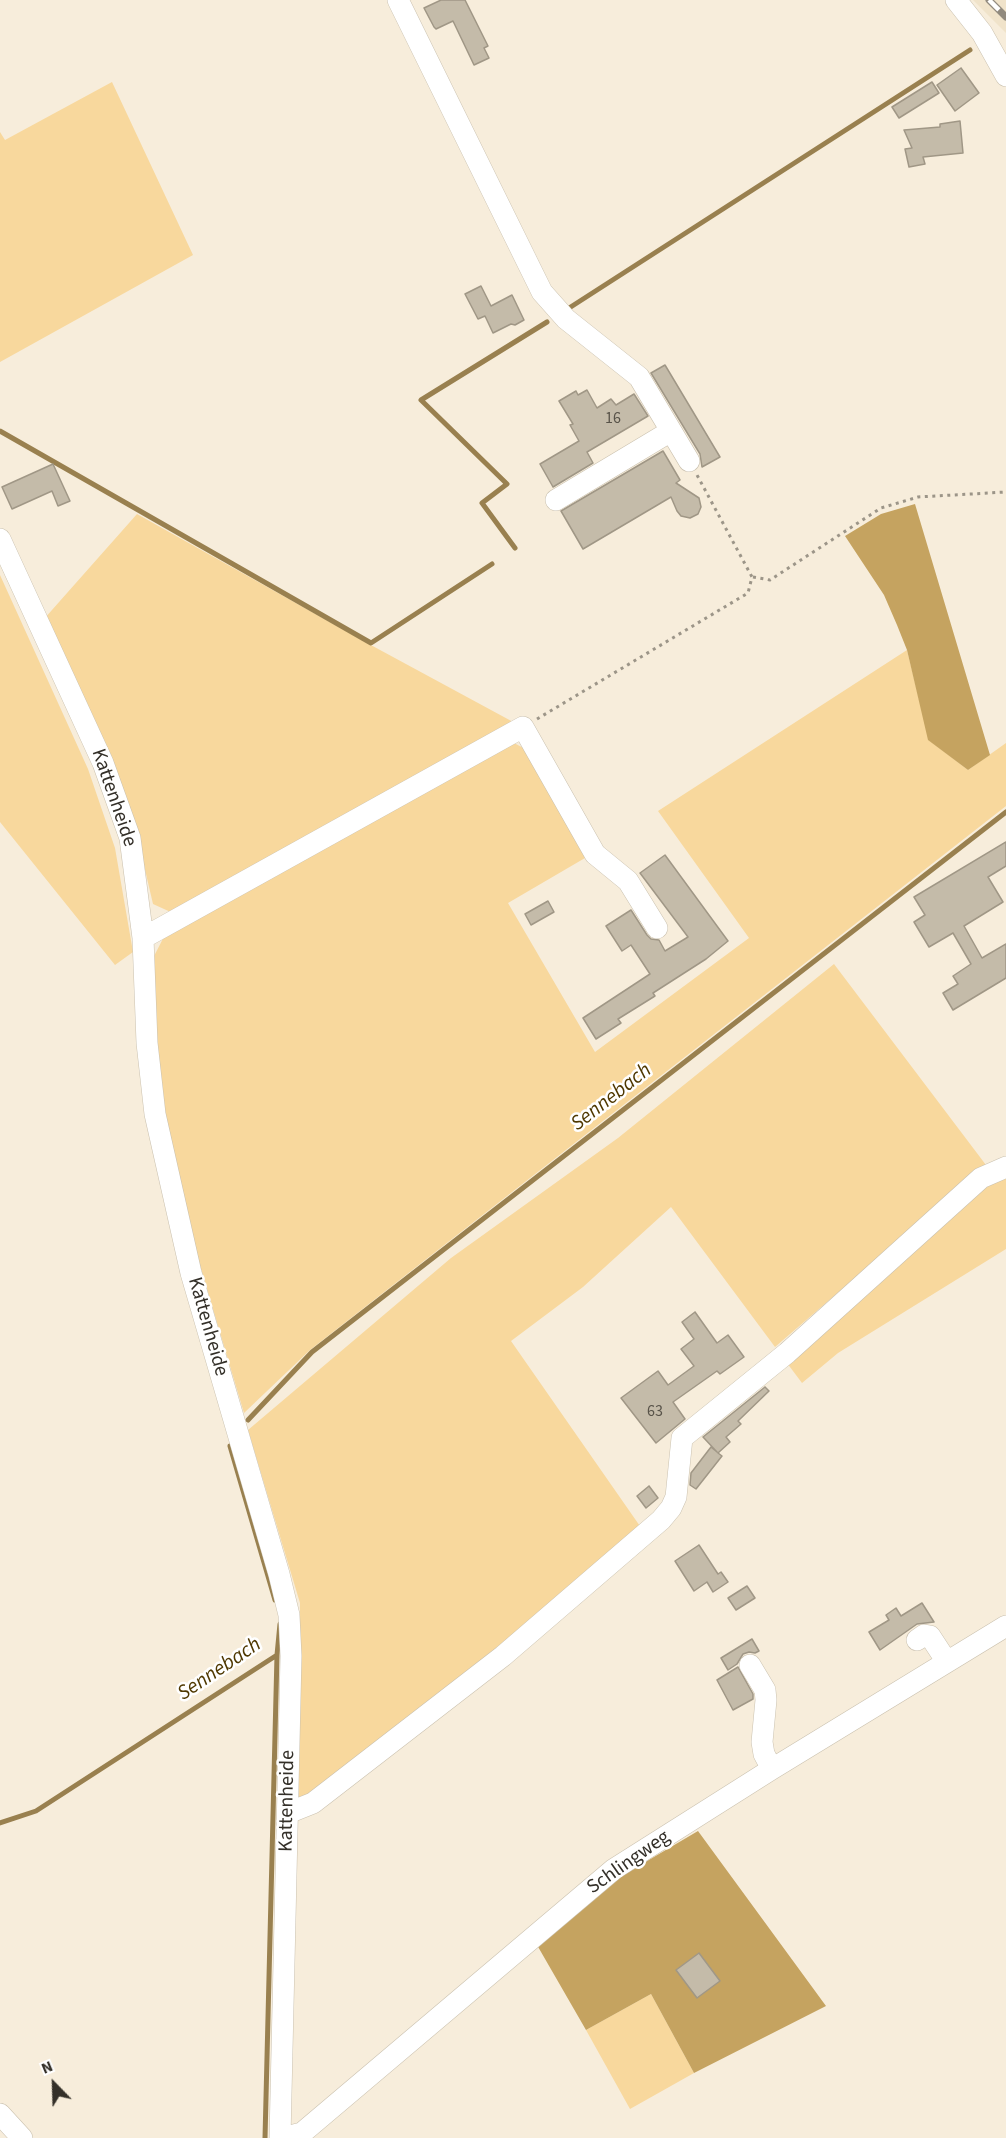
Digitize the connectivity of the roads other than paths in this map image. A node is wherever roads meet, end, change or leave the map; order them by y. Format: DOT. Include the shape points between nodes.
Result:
graph roads {
  1 [pos="398,0"];
  2 [pos="956,0"];
  3 [pos="1006,76"];
  4 [pos="671,431"];
  5 [pos="689,460"];
  6 [pos="556,501"];
  7 [pos="0,539"];
  8 [pos="657,928"];
  9 [pos="143,938"];
  10 [pos="1006,1167"];
  11 [pos="1006,1626"];
  12 [pos="917,1640"];
  13 [pos="947,1662"];
  14 [pos="750,1665"];
  15 [pos="772,1769"];
  16 [pos="288,1813"];
  17 [pos="0,2114"];
  18 [pos="22,2138"];
  19 [pos="281,2138"];
  1 -- 4 [label="street" via="542,292 566,319 639,377"];
  2 -- 3 [label="street" via="982,33"];
  4 -- 5 [label="street"];
  4 -- 6 [label="street"];
  7 -- 9 [label="street, Kattenheide" via="103,763 130,838"];
  8 -- 9 [label="street" via="628,881 595,854 523,727"];
  9 -- 16 [label="street, Kattenheide" via="147,1042 155,1114 190,1274 288,1615"];
  10 -- 16 [label="street" via="981,1178 787,1353 682,1438 676,1497 661,1520 503,1656 313,1803"];
  11 -- 13 [label="street, Schlingweg"];
  12 -- 13 [label="street" via="930,1636"];
  13 -- 15 [label="street, Schlingweg"];
  14 -- 15 [label="street" via="765,1690 762,1742"];
  15 -- 19 [label="street, Schlingweg" via="614,1869 302,2133"];
  16 -- 19 [label="street, Kattenheide"];
  17 -- 18 [label="street"];
}
